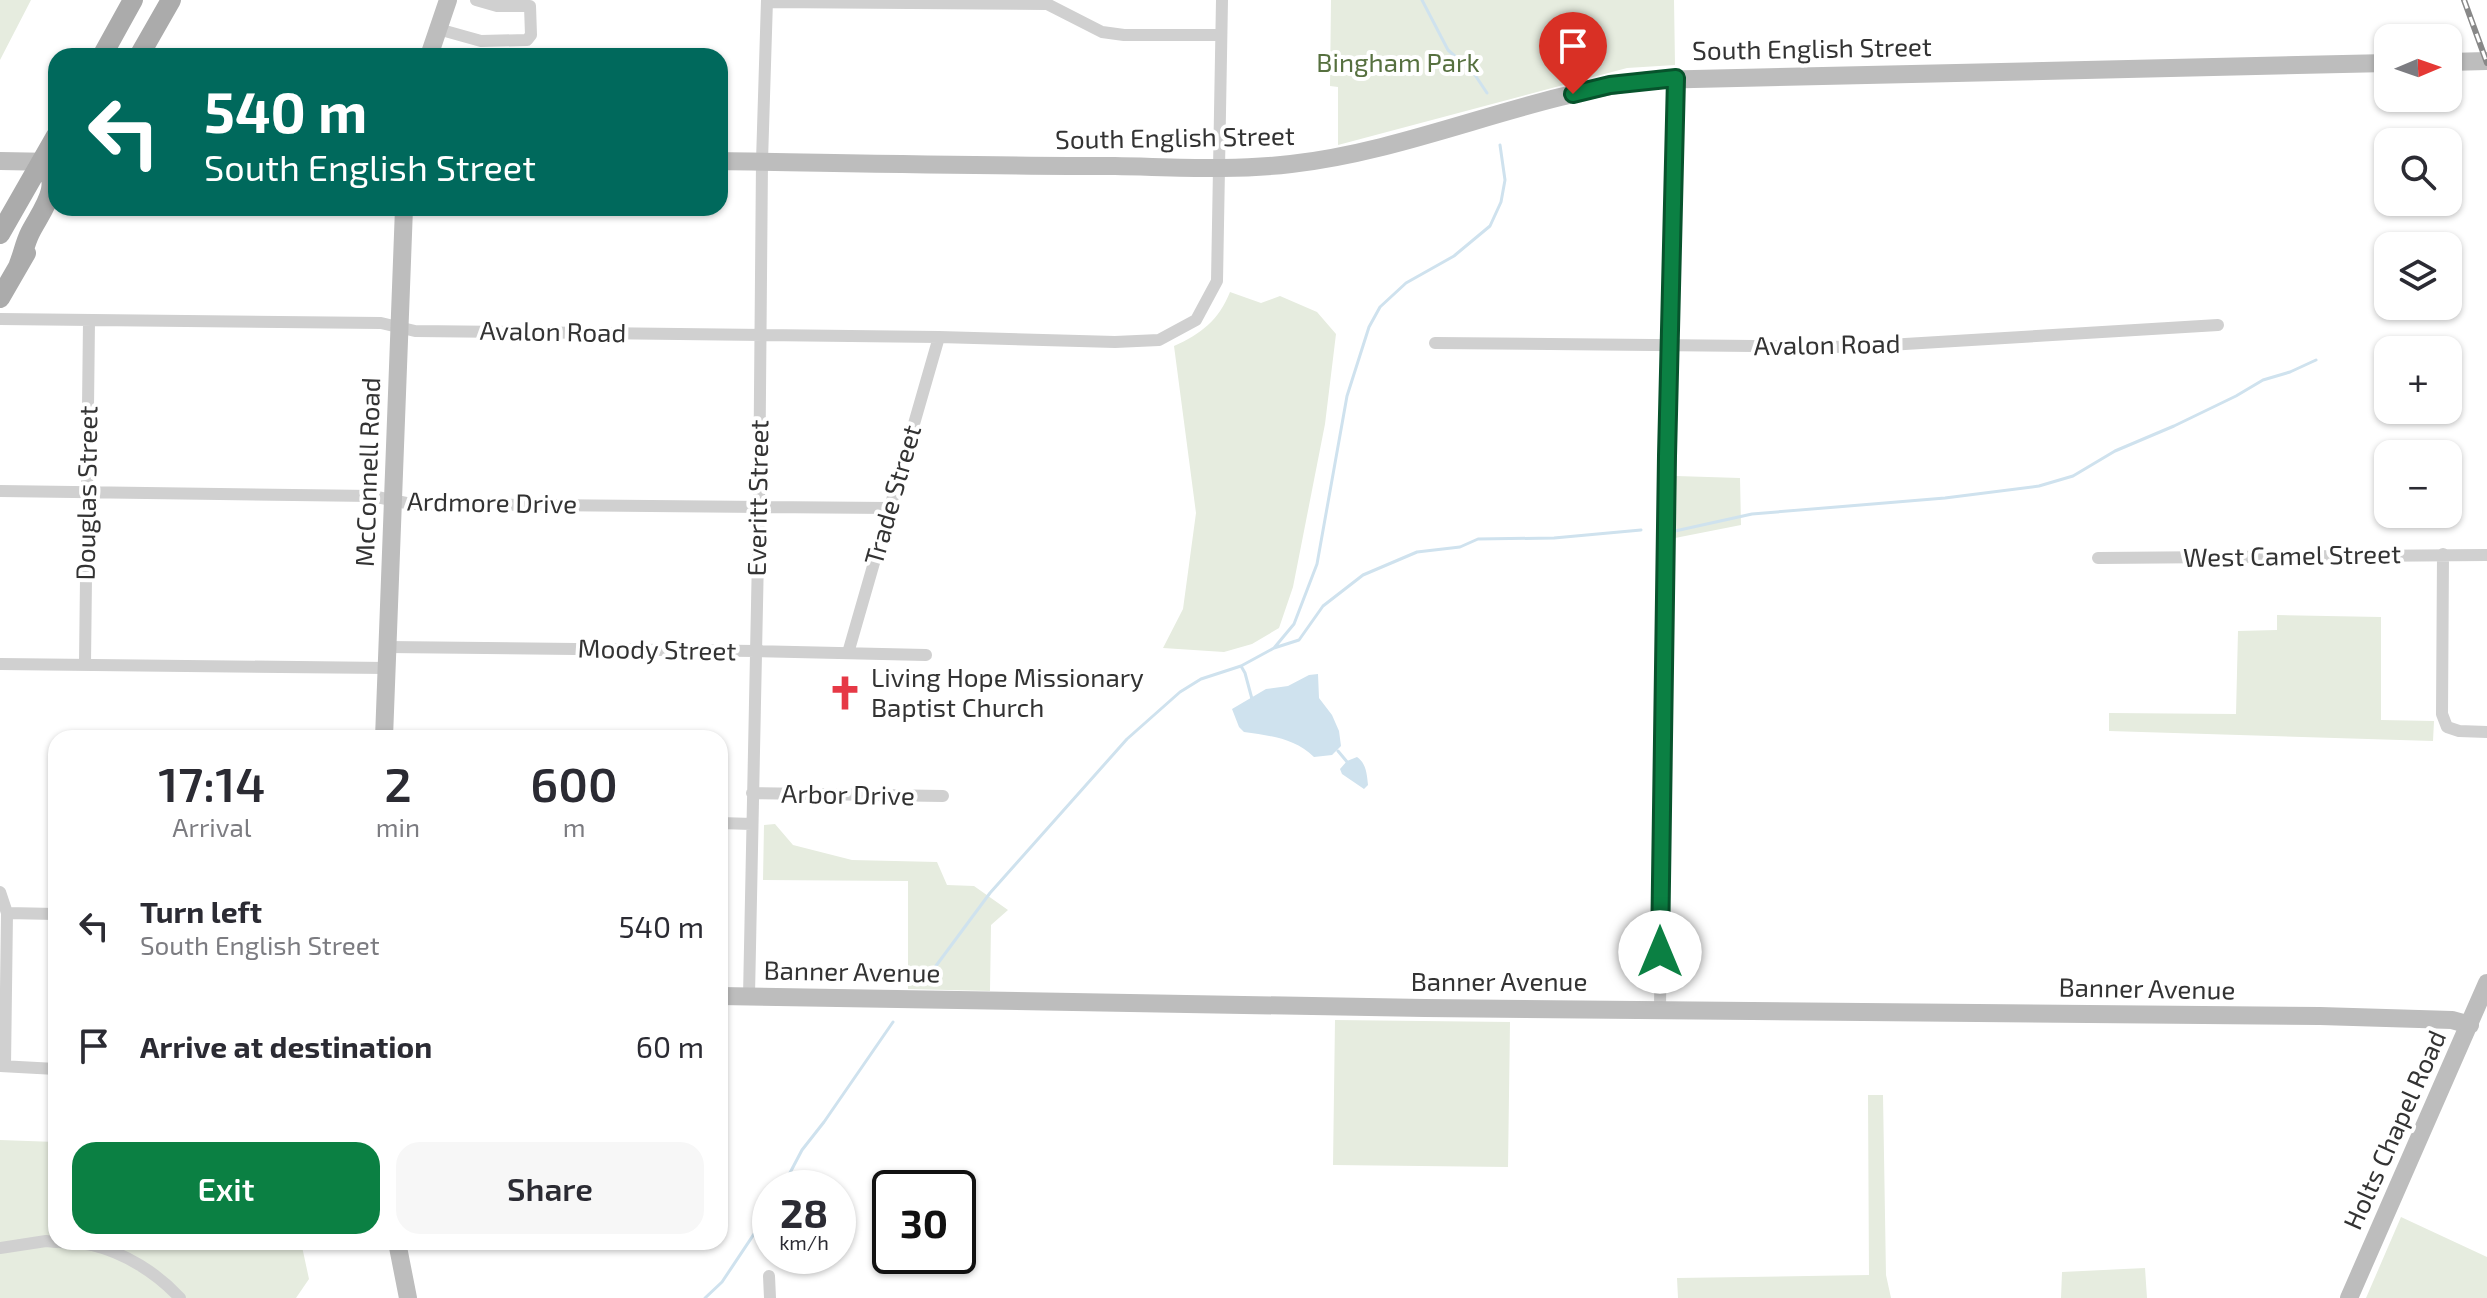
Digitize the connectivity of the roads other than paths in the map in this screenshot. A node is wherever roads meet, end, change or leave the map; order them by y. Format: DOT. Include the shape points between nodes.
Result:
graph roads {
  1 [pos="133,0"];
  2 [pos="171,0"];
  3 [pos="448,0"];
  4 [pos="476,0"];
  5 [pos="1222,0"];
  6 [pos="767,1"];
  7 [pos="1047,2"];
  8 [pos="438,29"];
  9 [pos="1221,35"];
  10 [pos="106,48"];
  11 [pos="144,48"];
  12 [pos="432,48"];
  13 [pos="2487,61"];
  14 [pos="2462,62"];
  15 [pos="2374,63"];
  16 [pos="1676,78"];
  17 [pos="0,161"];
  18 [pos="728,161"];
  19 [pos="762,161"];
  20 [pos="48,162"];
  21 [pos="48,163"];
  22 [pos="1217,167"];
  23 [pos="48,200"];
  24 [pos="48,215"];
  25 [pos="404,216"];
  26 [pos="0,234"];
  27 [pos="19,264"];
  28 [pos="0,298"];
  29 [pos="0,319"];
  30 [pos="89,321"];
  31 [pos="2218,325"];
  32 [pos="399,327"];
  33 [pos="760,334"];
  34 [pos="939,337"];
  35 [pos="1435,343"];
  36 [pos="1671,347"];
  37 [pos="0,491"];
  38 [pos="88,491"];
  39 [pos="393,500"];
  40 [pos="759,507"];
  41 [pos="889,508"];
  42 [pos="2443,554"];
  43 [pos="2487,555"];
  44 [pos="2098,558"];
  45 [pos="387,647"];
  46 [pos="756,651"];
  47 [pos="848,653"];
  48 [pos="926,655"];
  49 [pos="0,664"];
  50 [pos="85,664"];
  51 [pos="387,668"];
  52 [pos="384,730"];
  53 [pos="2487,732"];
  54 [pos="752,793"];
  55 [pos="943,796"];
  56 [pos="728,823"];
  57 [pos="752,824"];
  58 [pos="0,892"];
  59 [pos="7,913"];
  60 [pos="48,914"];
  61 [pos="2487,983"];
  62 [pos="728,996"];
  63 [pos="749,996"];
  64 [pos="1660,1008"];
  65 [pos="2470,1025"];
  66 [pos="2,1066"];
  67 [pos="48,1069"];
  68 [pos="48,1241"];
  69 [pos="0,1248"];
  70 [pos="106,1250"];
  71 [pos="399,1250"];
  72 [pos="769,1276"];
  73 [pos="180,1298"];
  74 [pos="408,1298"];
  75 [pos="770,1298"];
  76 [pos="2349,1298"];
  1 -- 10 [label="main road"];
  2 -- 11 [label="main road"];
  3 -- 8 [label="street"];
  4 -- 8 [label="street" via="530,6 531,35 527,40 481,41"];
  5 -- 9 [label="street, Avalon Road"];
  6 -- 7 [label="street"];
  6 -- 19 [label="street, Everitt Street"];
  7 -- 9 [label="street" via="1102,32"];
  8 -- 12 [label="street"];
  9 -- 22 [label="street, Avalon Road"];
  13 -- 14 [label="street"];
  15 -- 16 [label="street, South English Street"];
  16 -- 22 [label="street, South English Street" via="1589,89 1333,158"];
  16 -- 36 [label="street"];
  17 -- 20 [label="street"];
  18 -- 19 [label="street, South English Street"];
  19 -- 22 [label="street, South English Street"];
  19 -- 33 [label="street, Everitt Street"];
  21 -- 26 [label="main road"];
  22 -- 34 [label="street, Avalon Road" via="1217,281 1196,320 1159,340"];
  23 -- 27 [label="main road"];
  24 -- 27 [label="main road"];
  25 -- 32 [label="street, McConnell Road"];
  27 -- 28 [label="main road"];
  29 -- 30 [label="street, Avalon Road"];
  30 -- 32 [label="street, Avalon Road"];
  30 -- 38 [label="street, Douglas Street"];
  31 -- 36 [label="street, Avalon Road" via="1855,347"];
  32 -- 33 [label="street, Avalon Road"];
  32 -- 39 [label="street, McConnell Road"];
  33 -- 34 [label="street, Avalon Road"];
  33 -- 40 [label="street, Everitt Street"];
  34 -- 41 [label="street, Trade Street"];
  35 -- 36 [label="street, Avalon Road"];
  36 -- 64 [label="street"];
  37 -- 38 [label="street, Ardmore Drive"];
  38 -- 39 [label="street, Ardmore Drive"];
  38 -- 50 [label="street, Douglas Street"];
  39 -- 40 [label="street, Ardmore Drive"];
  39 -- 45 [label="street, McConnell Road"];
  40 -- 41 [label="street, Ardmore Drive"];
  40 -- 46 [label="street, Everitt Street"];
  41 -- 47 [label="street, Trade Street"];
  42 -- 43 [label="street, West Camel Street"];
  42 -- 44 [label="street, West Camel Street"];
  42 -- 53 [label="street" via="2442,714 2447,727"];
  45 -- 46 [label="street, Moody Street"];
  45 -- 51 [label="street, McConnell Road"];
  46 -- 47 [label="street, Moody Street"];
  46 -- 54 [label="street, Everitt Street"];
  47 -- 48 [label="street, Moody Street"];
  49 -- 50 [label="street"];
  50 -- 51 [label="street"];
  51 -- 52 [label="street, McConnell Road"];
  54 -- 55 [label="street, Arbor Drive"];
  54 -- 57 [label="street, Everitt Street"];
  56 -- 57 [label="street, Arbor Drive"];
  57 -- 63 [label="street, Everitt Street"];
  58 -- 59 [label="street"];
  59 -- 60 [label="street"];
  59 -- 66 [label="street"];
  61 -- 65 [label="street, Holts Chapel Road"];
  62 -- 63 [label="street, Banner Avenue"];
  63 -- 64 [label="street, Banner Avenue"];
  64 -- 65 [label="street, Banner Avenue" via="2320,1016"];
  65 -- 76 [label="street, Holts Chapel Road"];
  66 -- 67 [label="street"];
  68 -- 69 [label="street"];
  70 -- 73 [label="street" via="129,1258"];
  71 -- 74 [label="street"];
  72 -- 75 [label="street"];
}
